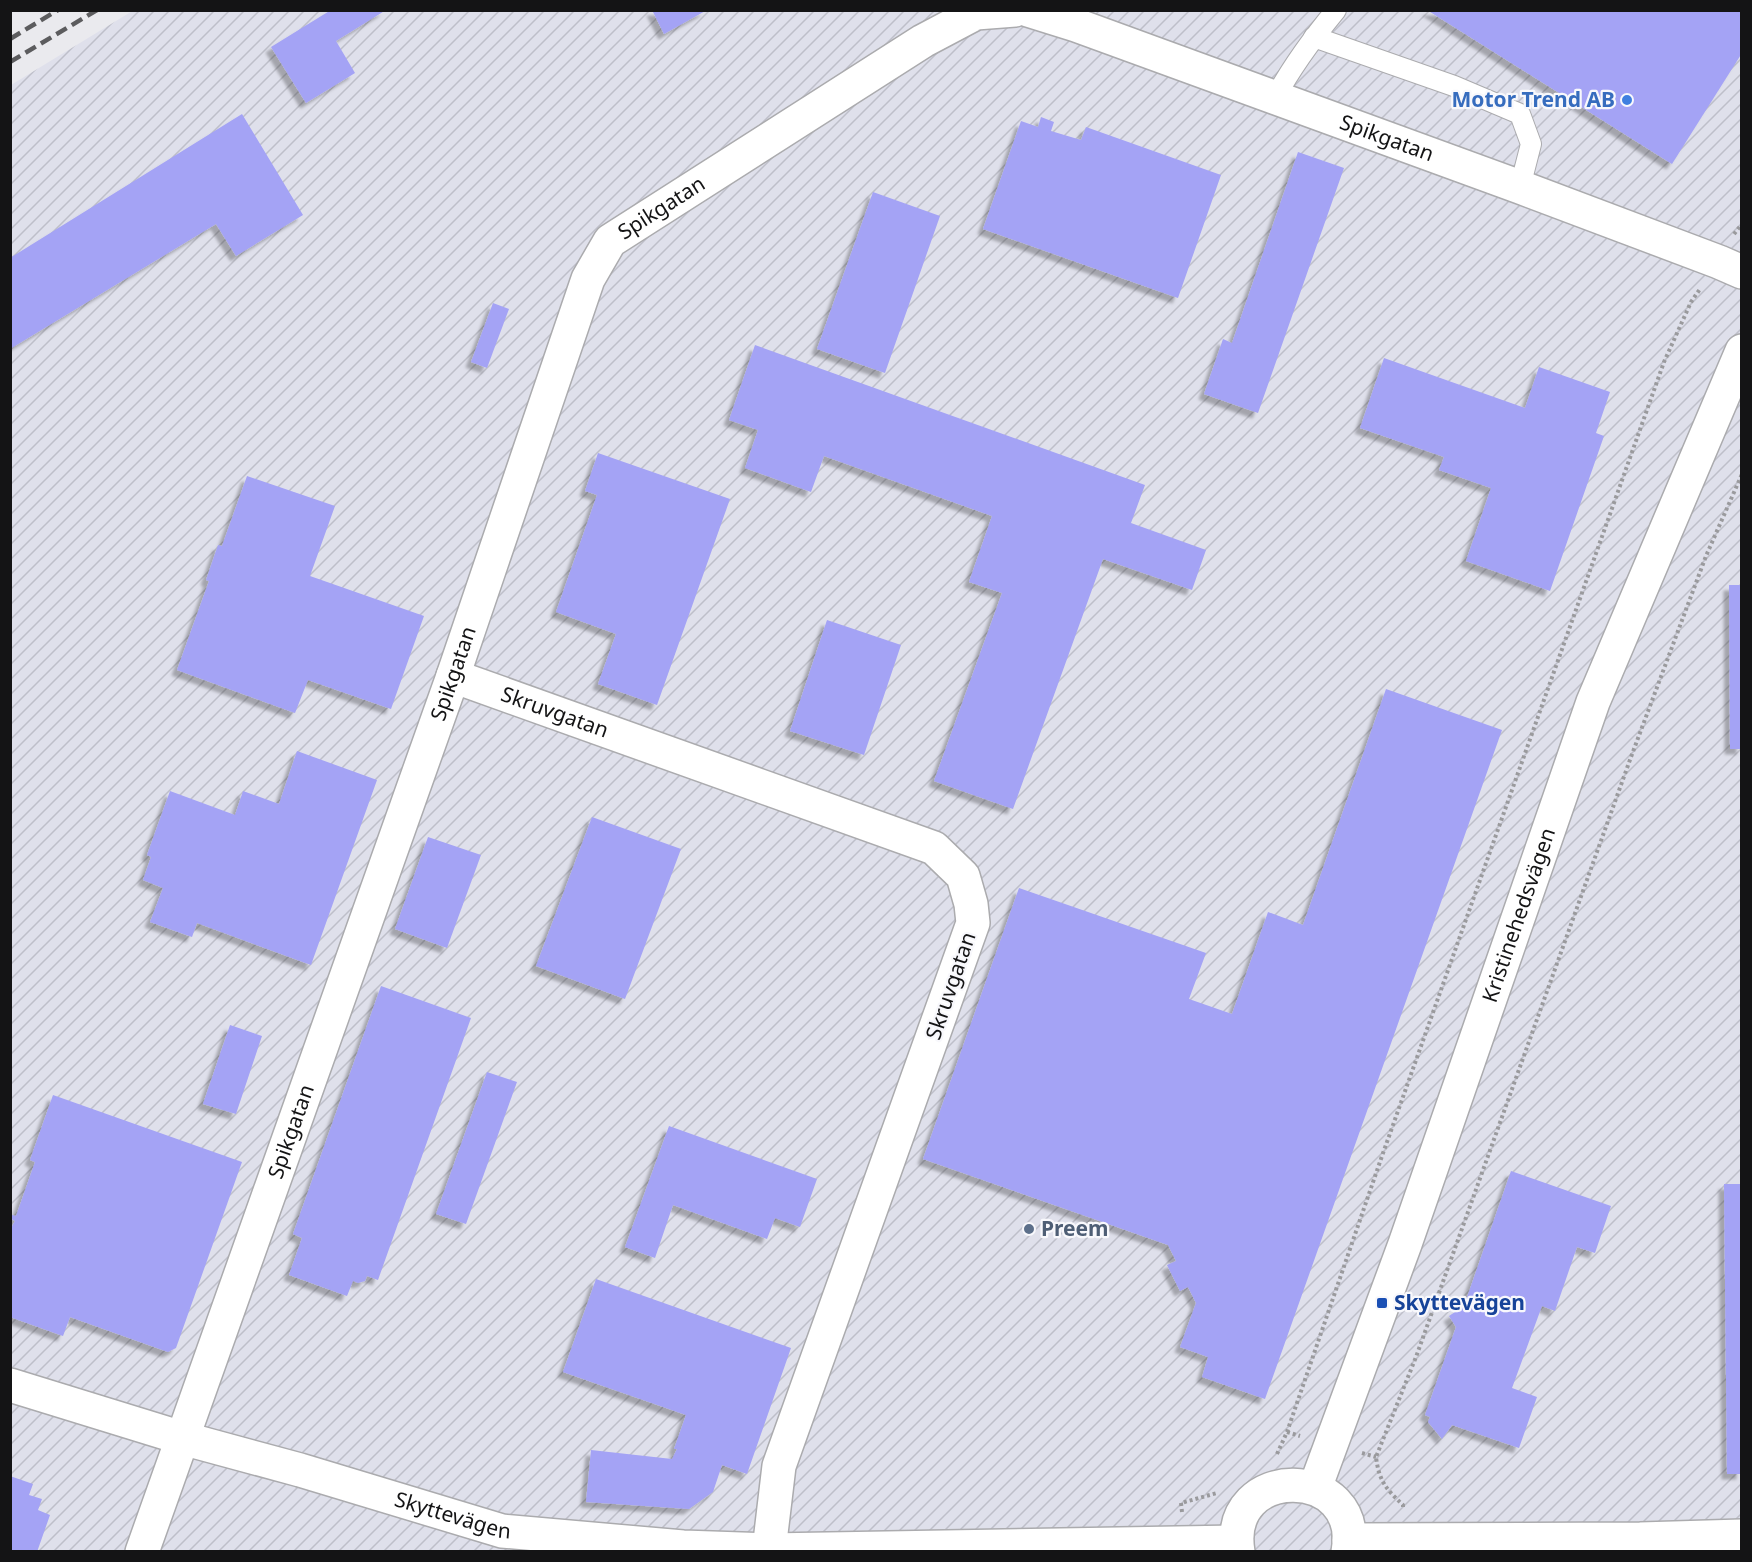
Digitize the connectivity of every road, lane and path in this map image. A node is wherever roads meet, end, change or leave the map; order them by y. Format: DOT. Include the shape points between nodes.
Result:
graph roads {
  1 [pos="1015,10"];
  2 [pos="1028,10"];
  3 [pos="1336,10"];
  4 [pos="1314,37"];
  5 [pos="1275,98"];
  6 [pos="1520,187"];
  7 [pos="1742,224"];
  8 [pos="1730,267"];
  9 [pos="1742,351"];
  10 [pos="1742,474"];
  11 [pos="453,676"];
  12 [pos="10,1385"];
  13 [pos="182,1438"];
  14 [pos="1275,1457"];
  15 [pos="1315,1488"];
  16 [pos="1220,1492"];
  17 [pos="1742,1536"];
  18 [pos="1398,1541"];
  19 [pos="1185,1543"];
  20 [pos="1349,1546"];
  21 [pos="1237,1547"];
  22 [pos="769,1550"];
  23 [pos="142,1551"];
  1 -- 11 [label="street, Spikgatan" via="976,13 923,42 610,241 588,279"];
  2 -- 5 [label="street, Spikgatan"];
  3 -- 4 [label="lane"];
  4 -- 5 [label="lane"];
  4 -- 6 [label="lane" via="1454,86 1520,114 1531,144"];
  5 -- 6 [label="street, Spikgatan"];
  6 -- 8 [label="street, Spikgatan"];
  7 -- 8 [label="path"];
  8 -- 14 [label="path" via="1691,302 1664,362"];
  9 -- 15 [label="street, Kristinehedsvägen" via="1593,702 1405,1244"];
  10 -- 18 [label="path" via="1706,556 1614,802 1416,1357 1376,1457 1378,1473 1387,1490 1403,1505"];
  11 -- 13 [label="street, Spikgatan"];
  11 -- 22 [label="street, Skruvgatan" via="934,848 963,876 973,923 779,1466"];
  12 -- 13 [label="street, Skyttevägen"];
  13 -- 22 [label="street, Skyttevägen" via="502,1531 683,1547"];
  13 -- 23 [label="street, Spikgatan"];
  15 -- 20 [label="street" via="1340,1509 1347,1524"];
  15 -- 21 [label="street" via="1278,1486 1252,1501 1238,1527"];
  16 -- 19 [label="path" via="1181,1503"];
  17 -- 18 [label="street"];
  18 -- 20 [label="street"];
  19 -- 21 [label="street, Skyttevägen"];
  19 -- 22 [label="street, Skyttevägen"];
}
